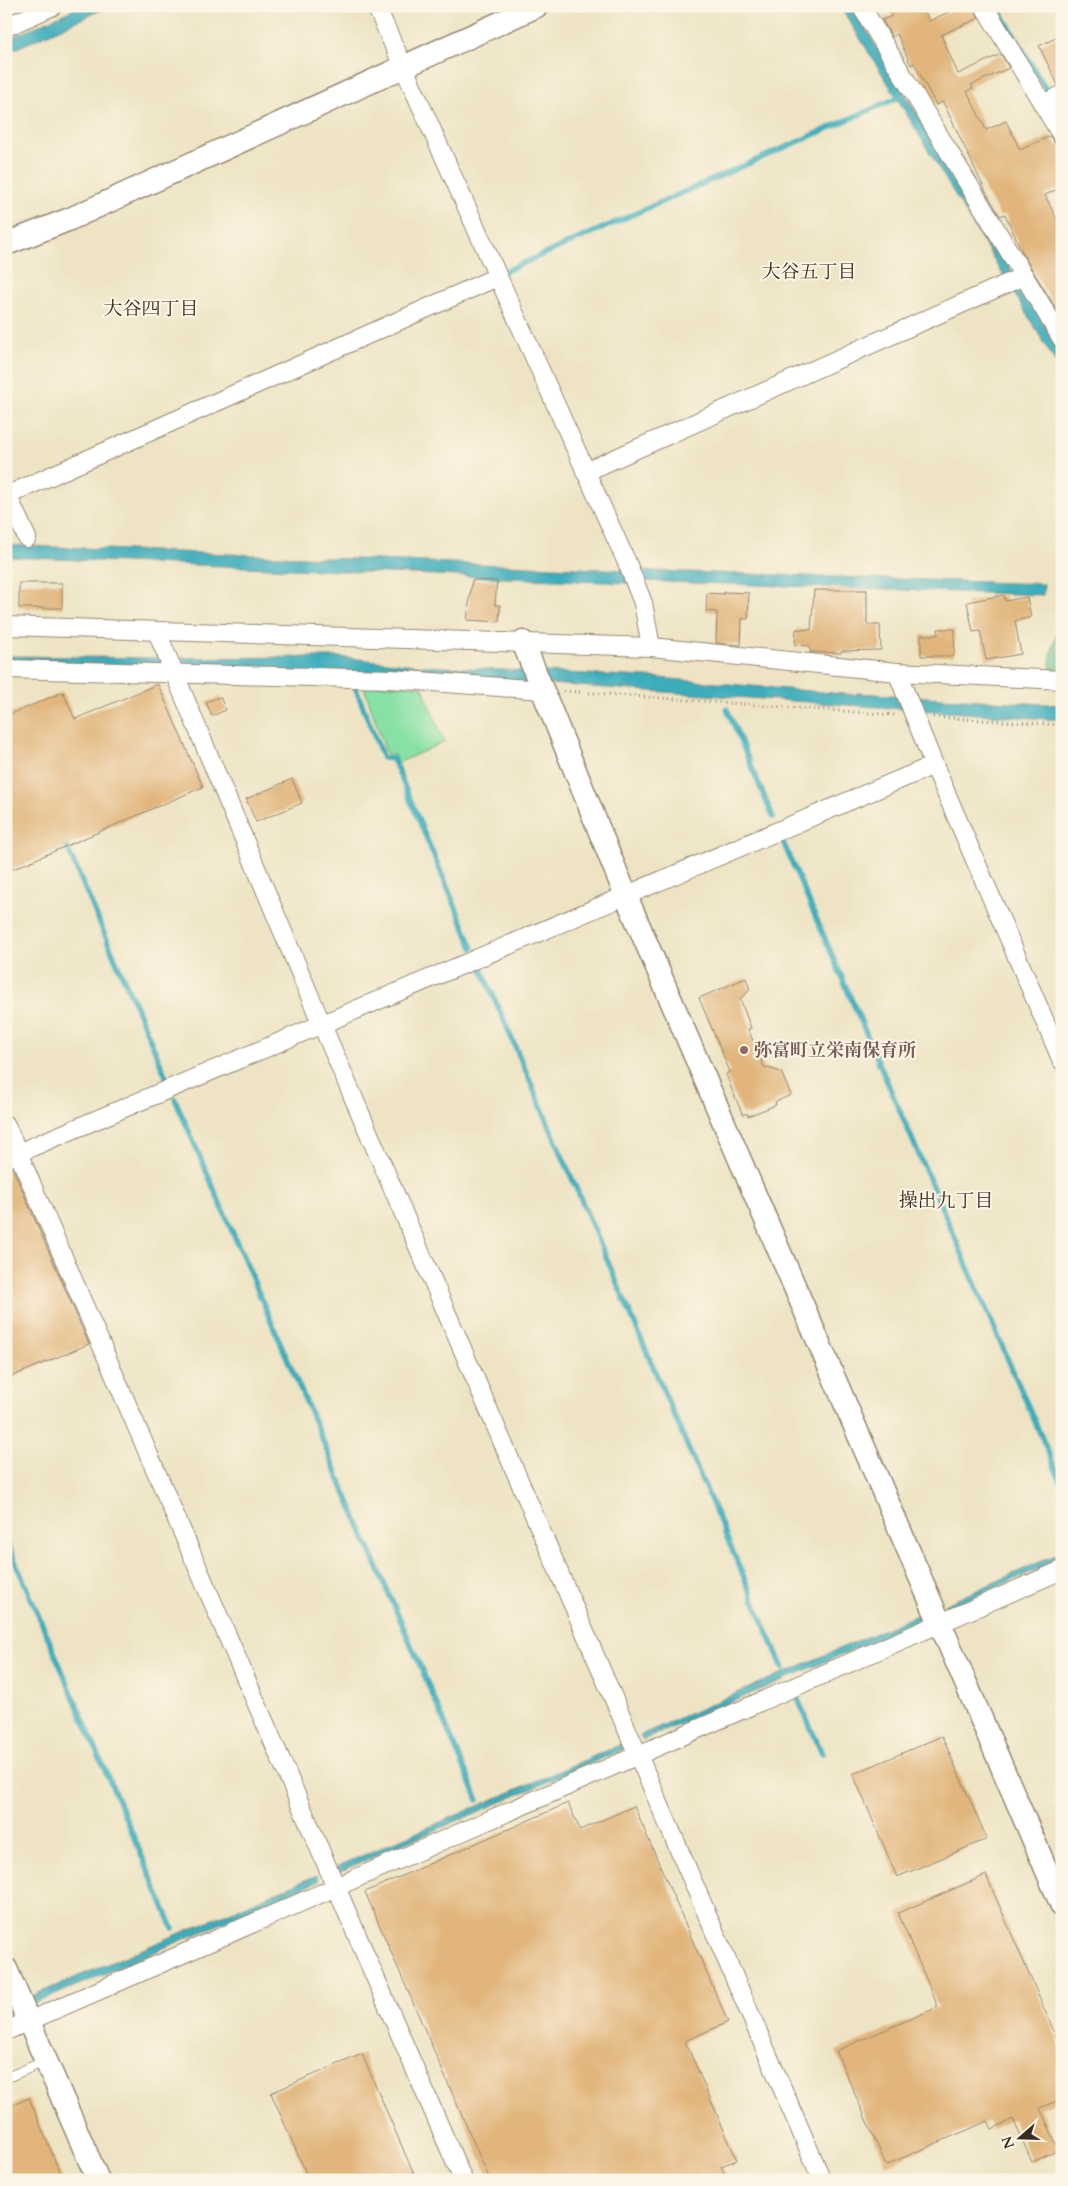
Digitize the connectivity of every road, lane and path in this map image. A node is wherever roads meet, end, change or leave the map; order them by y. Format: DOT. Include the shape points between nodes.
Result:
graph roads {
  1 [pos="53,6"];
  2 [pos="376,6"];
  3 [pos="537,6"];
  4 [pos="862,6"];
  5 [pos="984,6"];
  6 [pos="6,27"];
  7 [pos="404,67"];
  8 [pos="1062,95"];
  9 [pos="1043,104"];
  10 [pos="1062,136"];
  11 [pos="6,244"];
  12 [pos="496,276"];
  13 [pos="1024,276"];
  14 [pos="1062,339"];
  15 [pos="586,472"];
  16 [pos="7,493"];
  17 [pos="27,538"];
  18 [pos="6,626"];
  19 [pos="157,632"];
  20 [pos="523,642"];
  21 [pos="651,648"];
  22 [pos="6,669"];
  23 [pos="897,672"];
  24 [pos="174,673"];
  25 [pos="1062,680"];
  26 [pos="542,690"];
  27 [pos="914,716"];
  28 [pos="1062,725"];
  29 [pos="934,765"];
  30 [pos="626,896"];
  31 [pos="322,1025"];
  32 [pos="1062,1061"];
  33 [pos="6,1125"];
  34 [pos="12,1156"];
  35 [pos="1062,1570"];
  36 [pos="941,1624"];
  37 [pos="638,1755"];
  38 [pos="336,1887"];
  39 [pos="1062,1906"];
  40 [pos="6,1969"];
  41 [pos="29,2021"];
  42 [pos="6,2030"];
  43 [pos="46,2061"];
  44 [pos="6,2078"];
  45 [pos="98,2180"];
  46 [pos="462,2180"];
  47 [pos="822,2180"];
  1 -- 6 [label="street"];
  2 -- 7 [label="street"];
  3 -- 7 [label="street"];
  4 -- 13 [label="street"];
  5 -- 9 [label="street"];
  7 -- 11 [label="street" via="70,219"];
  7 -- 12 [label="street"];
  8 -- 9 [label="street"];
  9 -- 10 [label="street"];
  12 -- 15 [label="street"];
  12 -- 16 [label="street"];
  13 -- 14 [label="street"];
  13 -- 15 [label="street"];
  15 -- 21 [label="street" via="643,603"];
  16 -- 17 [label="street"];
  18 -- 19 [label="street"];
  19 -- 20 [label="street"];
  19 -- 24 [label="street"];
  20 -- 21 [label="street"];
  20 -- 26 [label="street"];
  21 -- 23 [label="street"];
  22 -- 24 [label="street"];
  23 -- 25 [label="street"];
  23 -- 27 [label="street"];
  24 -- 26 [label="street" via="391,679"];
  24 -- 31 [label="street"];
  26 -- 27 [label="path"];
  26 -- 30 [label="street"];
  27 -- 28 [label="path"];
  27 -- 29 [label="street"];
  29 -- 30 [label="street"];
  29 -- 32 [label="street"];
  30 -- 31 [label="street"];
  30 -- 36 [label="street"];
  31 -- 34 [label="street"];
  31 -- 37 [label="street"];
  33 -- 34 [label="street"];
  34 -- 38 [label="street"];
  35 -- 36 [label="street"];
  36 -- 37 [label="street"];
  36 -- 39 [label="street"];
  37 -- 38 [label="street"];
  37 -- 47 [label="street"];
  38 -- 41 [label="street"];
  38 -- 46 [label="street"];
  40 -- 41 [label="street"];
  41 -- 42 [label="street"];
  41 -- 43 [label="street"];
  43 -- 44 [label="lane"];
  43 -- 45 [label="street"];
}
